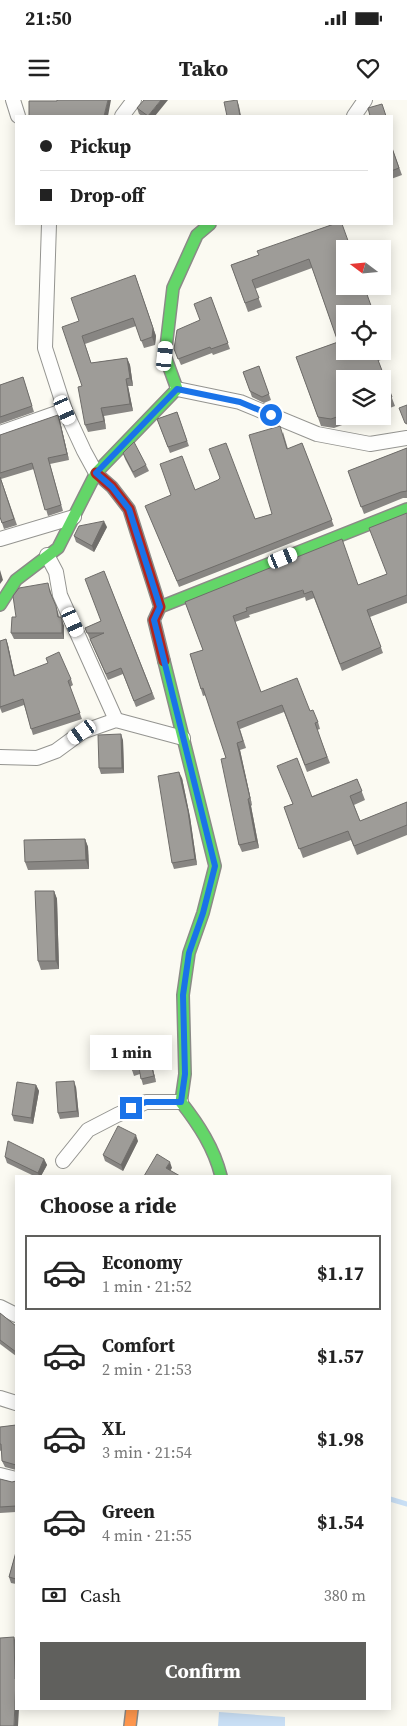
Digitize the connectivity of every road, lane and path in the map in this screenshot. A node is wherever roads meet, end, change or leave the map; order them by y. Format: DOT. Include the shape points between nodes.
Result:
graph roads {
  1 [pos="13,100"];
  2 [pos="134,100"];
  3 [pos="365,100"];
  4 [pos="18,115"];
  5 [pos="123,115"];
  6 [pos="355,115"];
  7 [pos="49,225"];
  8 [pos="209,225"];
  9 [pos="177,389"];
  10 [pos="65,410"];
  11 [pos="0,433"];
  12 [pos="407,438"];
  13 [pos="96,473"];
  14 [pos="407,509"];
  15 [pos="74,517"];
  16 [pos="0,539"];
  17 [pos="47,555"];
  18 [pos="6,589"];
  19 [pos="0,605"];
  20 [pos="160,607"];
  21 [pos="116,720"];
  22 [pos="183,738"];
  23 [pos="0,757"];
  24 [pos="181,1102"];
  25 [pos="63,1161"];
  26 [pos="221,1175"];
  27 [pos="0,1307"];
  28 [pos="15,1314"];
  29 [pos="0,1398"];
  30 [pos="15,1403"];
  31 [pos="0,1475"];
  32 [pos="15,1479"];
  33 [pos="132,1710"];
  34 [pos="130,1726"];
  1 -- 4 [label="street"];
  2 -- 5 [label="street"];
  3 -- 6 [label="street"];
  7 -- 10 [label="street" via="45,348"];
  8 -- 9 [label="street" via="197,235 173,288 165,356"];
  9 -- 12 [label="street" via="240,402 317,434 370,444"];
  9 -- 13 [label="street"];
  10 -- 11 [label="street"];
  10 -- 13 [label="street"];
  13 -- 15 [label="street"];
  13 -- 20 [label="street" via="129,509"];
  14 -- 20 [label="street"];
  15 -- 16 [label="street"];
  15 -- 17 [label="street" via="58,548"];
  17 -- 18 [label="street"];
  17 -- 21 [label="street" via="56,572 60,595"];
  18 -- 19 [label="street"];
  20 -- 22 [label="street" via="154,620"];
  21 -- 22 [label="street"];
  21 -- 23 [label="street" via="82,732 56,751 37,758"];
  22 -- 24 [label="street" via="215,866 189,953 183,995 185,1074"];
  24 -- 25 [label="street" via="146,1102 117,1114 88,1130"];
  24 -- 26 [label="street" via="209,1141"];
  27 -- 28 [label="street"];
  29 -- 30 [label="street"];
  31 -- 32 [label="street"];
  33 -- 34 [label="street"];
}
